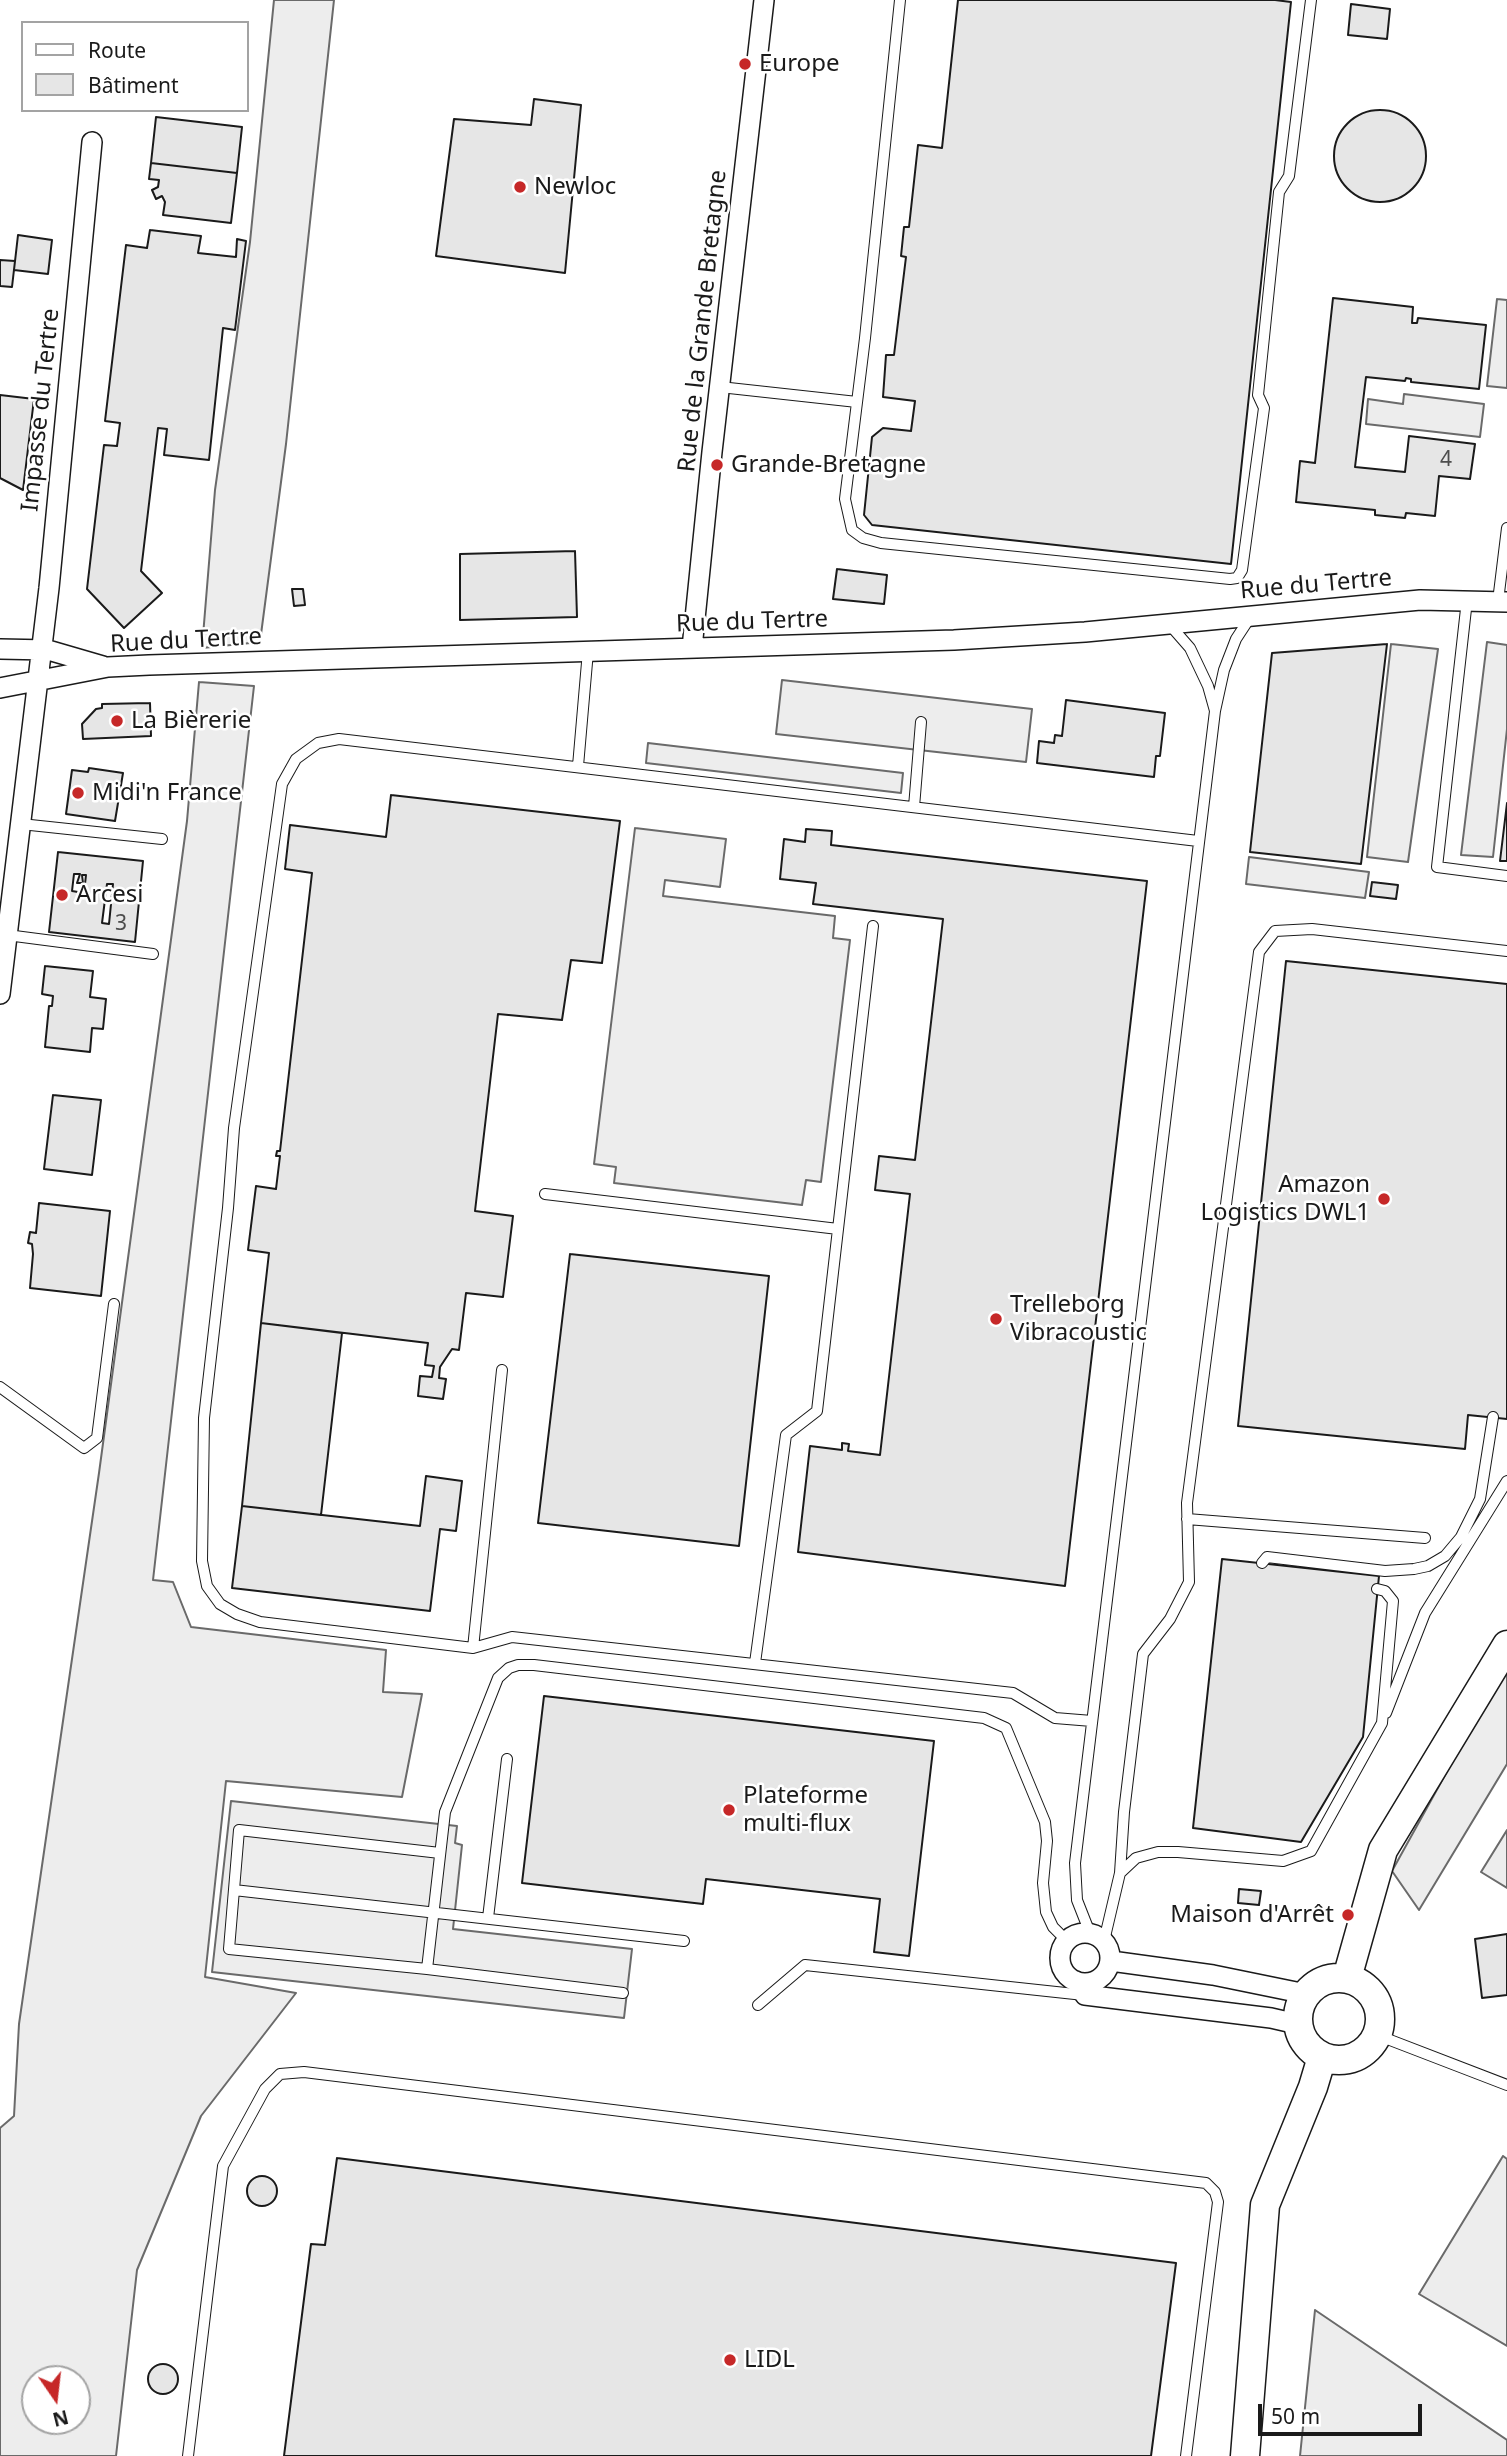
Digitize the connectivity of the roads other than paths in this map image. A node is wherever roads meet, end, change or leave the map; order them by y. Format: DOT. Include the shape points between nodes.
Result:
graph roads {
  1 [pos="764,0"];
  2 [pos="900,0"];
  3 [pos="1311,0"];
  4 [pos="92,142"];
  5 [pos="720,387"];
  6 [pos="857,402"];
  7 [pos="1507,528"];
  8 [pos="1467,600"];
  9 [pos="1503,602"];
  10 [pos="1252,615"];
  11 [pos="1168,624"];
  12 [pos="692,648"];
  13 [pos="0,649"];
  14 [pos="42,650"];
  15 [pos="588,651"];
  16 [pos="108,667"];
  17 [pos="38,682"];
  18 [pos="0,688"];
  19 [pos="1215,711"];
  20 [pos="921,722"];
  21 [pos="578,766"];
  22 [pos="914,807"];
  23 [pos="21,824"];
  24 [pos="162,839"];
  25 [pos="1198,841"];
  26 [pos="1507,876"];
  27 [pos="873,926"];
  28 [pos="7,935"];
  29 [pos="1507,951"];
  30 [pos="153,954"];
  31 [pos="0,994"];
  32 [pos="545,1194"];
  33 [pos="838,1229"];
  34 [pos="114,1304"];
  35 [pos="502,1370"];
  36 [pos="0,1387"];
  37 [pos="1493,1417"];
  38 [pos="1507,1481"];
  39 [pos="1187,1519"];
  40 [pos="1425,1538"];
  41 [pos="1262,1563"];
  42 [pos="1377,1590"];
  43 [pos="1507,1645"];
  44 [pos="472,1648"];
  45 [pos="755,1663"];
  46 [pos="1092,1721"];
  47 [pos="1382,1723"];
  48 [pos="507,1759"];
  49 [pos="440,1853"];
  50 [pos="1120,1873"];
  51 [pos="234,1890"];
  52 [pos="433,1912"];
  53 [pos="488,1918"];
  54 [pos="1097,1937"];
  55 [pos="684,1941"];
  56 [pos="1067,1941"];
  57 [pos="1111,1961"];
  58 [pos="427,1969"];
  59 [pos="1347,1978"];
  60 [pos="1080,1988"];
  61 [pos="623,1993"];
  62 [pos="1306,1994"];
  63 [pos="758,2005"];
  64 [pos="1297,2024"];
  65 [pos="1377,2035"];
  66 [pos="1322,2057"];
  67 [pos="1507,2085"];
  68 [pos="188,2456"];
  69 [pos="1186,2456"];
  70 [pos="1245,2456"];
  1 -- 5 [label="street, Rue de la Grande Bretagne"];
  2 -- 6 [label="lane"];
  3 -- 6 [label="lane" via="1289,176 1279,192 1258,395 1264,408 1242,570 1237,578 863,538 852,530 845,499"];
  4 -- 14 [label="street, Impasse du Tertre"];
  5 -- 6 [label="lane"];
  5 -- 12 [label="street, Rue de la Grande Bretagne"];
  7 -- 9 [label="lane"];
  8 -- 9 [label="street, Rue du Tertre"];
  8 -- 10 [label="street, Rue du Tertre"];
  8 -- 26 [label="lane" via="1437,867"];
  10 -- 11 [label="street, Rue du Tertre"];
  10 -- 19 [label="lane" via="1224,670"];
  11 -- 12 [label="street, Rue du Tertre" via="1007,637"];
  11 -- 19 [label="lane" via="1190,648"];
  12 -- 15 [label="street, Rue du Tertre"];
  13 -- 14 [label="street"];
  14 -- 16 [label="street"];
  14 -- 17 [label="street, Impasse du Tertre"];
  15 -- 16 [label="street, Rue du Tertre"];
  15 -- 21 [label="lane"];
  16 -- 17 [label="street, Rue du Tertre"];
  17 -- 18 [label="street, Rue du Tertre"];
  17 -- 23 [label="street, Impasse du Tertre"];
  19 -- 25 [label="lane"];
  20 -- 22 [label="lane"];
  21 -- 22 [label="lane"];
  21 -- 44 [label="lane" via="338,739 318,743 296,759 282,784 234,1128 204,1418 202,1561 207,1586 220,1604 260,1622"];
  22 -- 25 [label="lane"];
  23 -- 24 [label="lane"];
  23 -- 28 [label="street, Impasse du Tertre"];
  25 -- 46 [label="lane"];
  27 -- 33 [label="lane"];
  28 -- 30 [label="lane"];
  28 -- 31 [label="street, Impasse du Tertre"];
  29 -- 39 [label="lane" via="1312,929 1275,930 1259,952"];
  32 -- 33 [label="lane"];
  33 -- 45 [label="lane" via="817,1411 786,1435"];
  34 -- 36 [label="lane" via="97,1438 84,1448"];
  35 -- 44 [label="lane"];
  37 -- 41 [label="lane" via="1480,1499 1461,1537 1445,1556 1428,1566 1385,1571 1267,1557"];
  38 -- 47 [label="lane" via="1425,1613"];
  39 -- 40 [label="lane"];
  39 -- 50 [label="lane" via="1189,1582 1170,1619 1143,1654"];
  42 -- 47 [label="lane" via="1385,1591 1393,1601"];
  43 -- 59 [label="street" via="1383,1850"];
  44 -- 45 [label="lane" via="512,1637"];
  45 -- 46 [label="lane" via="1013,1693 1055,1718"];
  46 -- 54 [label="lane" via="1075,1882 1077,1900"];
  47 -- 50 [label="lane" via="1311,1851 1283,1861 1158,1852 1136,1858"];
  48 -- 53 [label="lane"];
  49 -- 51 [label="lane" via="239,1830"];
  49 -- 52 [label="lane"];
  49 -- 56 [label="lane" via="445,1812 498,1678 519,1665 984,1718 1006,1728 1045,1822 1046,1912"];
  50 -- 54 [label="lane"];
  51 -- 52 [label="lane"];
  51 -- 58 [label="lane" via="229,1948"];
  52 -- 53 [label="lane"];
  52 -- 58 [label="lane"];
  53 -- 55 [label="lane"];
  54 -- 56 [label="street" via="1074,1936"];
  54 -- 57 [label="street" via="1108,1948"];
  56 -- 60 [label="street" via="1061,1963"];
  57 -- 60 [label="street" via="1100,1977"];
  57 -- 62 [label="street"];
  58 -- 61 [label="lane"];
  59 -- 62 [label="street" via="1322,1981"];
  59 -- 65 [label="street" via="1376,2000 1380,2011"];
  60 -- 63 [label="lane" via="805,1965"];
  60 -- 64 [label="street"];
  62 -- 64 [label="street"];
  64 -- 66 [label="street" via="1306,2043"];
  65 -- 66 [label="street" via="1370,2046 1348,2059"];
  65 -- 67 [label="lane"];
  66 -- 70 [label="street" via="1265,2205"];
  68 -- 69 [label="lane" via="223,2166 265,2090 280,2074 303,2072 1206,2183 1218,2202"];
}
